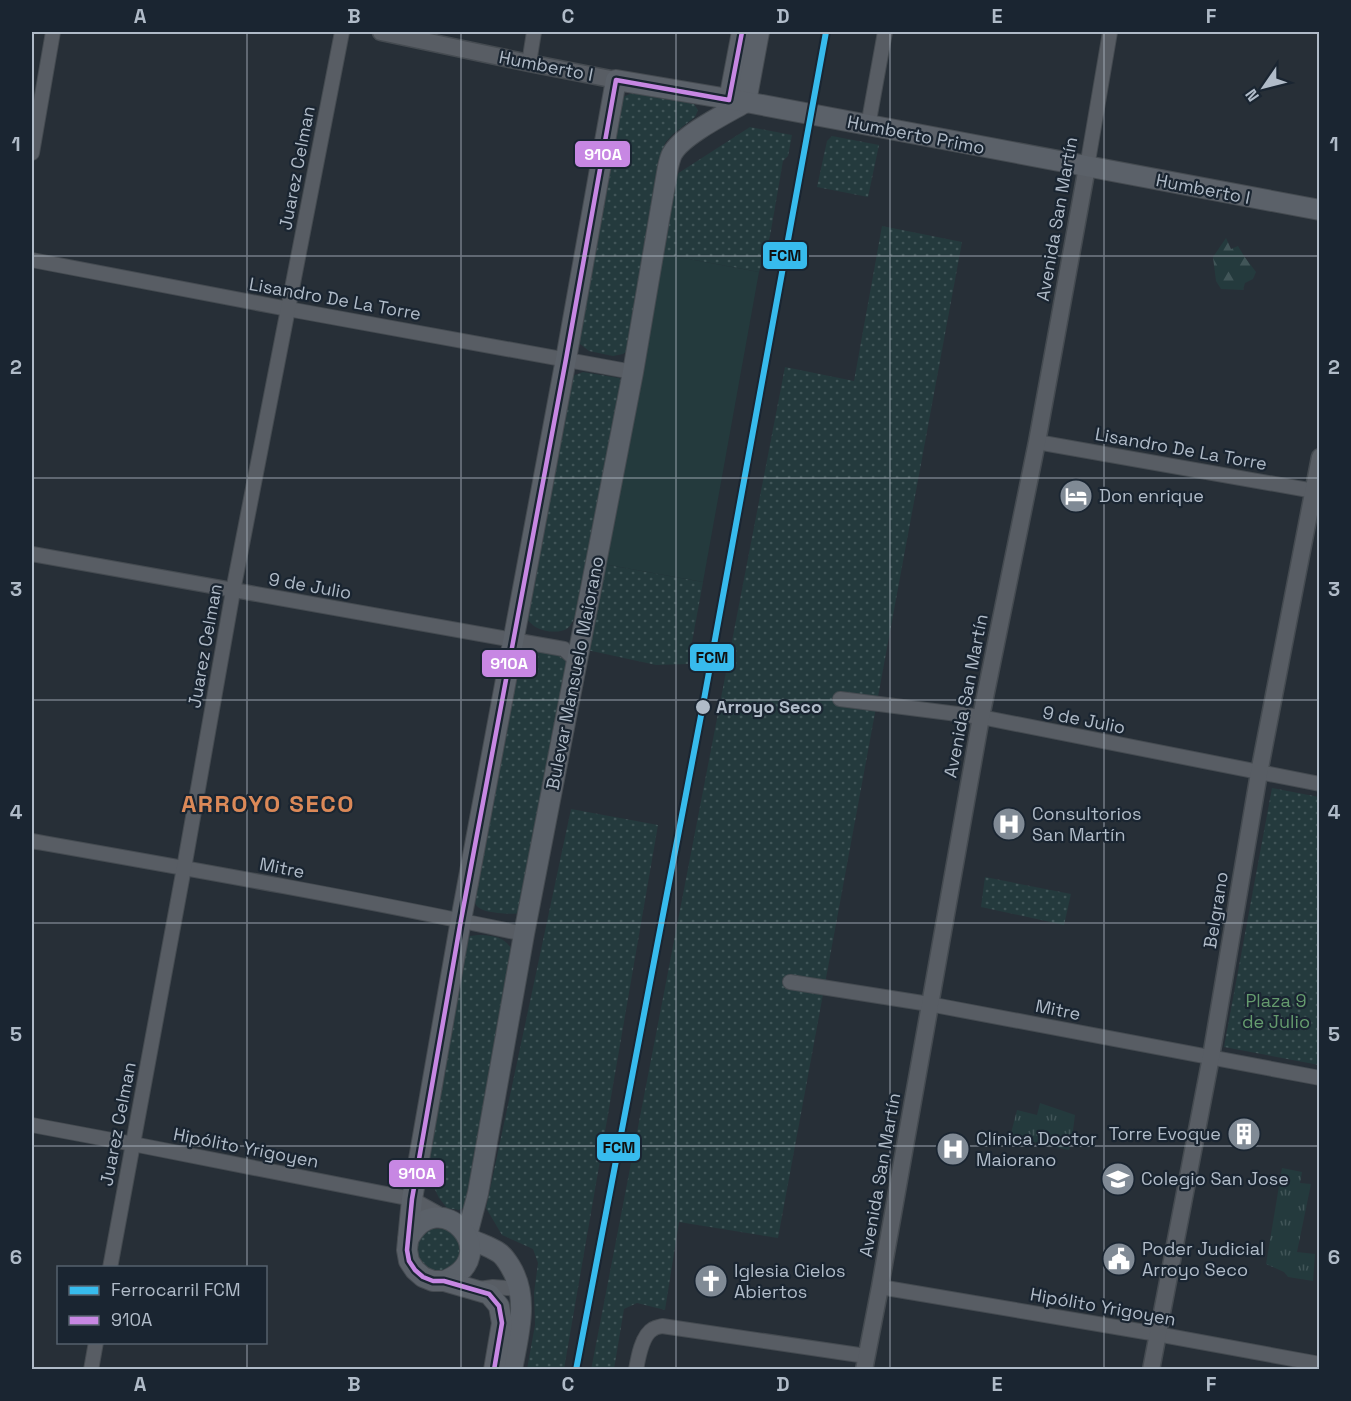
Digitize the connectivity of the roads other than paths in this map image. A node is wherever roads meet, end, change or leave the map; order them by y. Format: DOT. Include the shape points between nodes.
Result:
graph roads {
  1 [pos="53,32"];
  2 [pos="342,32"];
  3 [pos="381,32"];
  4 [pos="534,32"];
  5 [pos="742,32"];
  6 [pos="759,32"];
  7 [pos="885,32"];
  8 [pos="1110,32"];
  9 [pos="529,63"];
  10 [pos="616,80"];
  11 [pos="709,96"];
  12 [pos="738,101"];
  13 [pos="706,126"];
  14 [pos="867,126"];
  15 [pos="32,153"];
  16 [pos="1086,167"];
  17 [pos="1320,210"];
  18 [pos="32,260"];
  19 [pos="288,309"];
  20 [pos="566,359"];
  21 [pos="633,372"];
  22 [pos="1037,442"];
  23 [pos="1320,456"];
  24 [pos="1316,492"];
  25 [pos="32,555"];
  26 [pos="233,591"];
  27 [pos="514,641"];
  28 [pos="577,661"];
  29 [pos="840,699"];
  30 [pos="981,717"];
  31 [pos="1259,773"];
  32 [pos="1320,784"];
  33 [pos="32,841"];
  34 [pos="184,868"];
  35 [pos="461,920"];
  36 [pos="524,934"];
  37 [pos="790,982"];
  38 [pos="929,1004"];
  39 [pos="1211,1058"];
  40 [pos="1320,1078"];
  41 [pos="32,1125"];
  42 [pos="133,1143"];
  43 [pos="412,1199"];
  44 [pos="475,1205"];
  45 [pos="448,1219"];
  46 [pos="467,1237"];
  47 [pos="408,1240"];
  48 [pos="499,1252"];
  49 [pos="110,1266"];
  50 [pos="444,1281"];
  51 [pos="880,1287"];
  52 [pos="474,1289"];
  53 [pos="520,1289"];
  54 [pos="1157,1334"];
  55 [pos="96,1344"];
  56 [pos="865,1363"];
  57 [pos="1320,1364"];
  58 [pos="91,1370"];
  59 [pos="494,1370"];
  60 [pos="512,1370"];
  61 [pos="636,1370"];
  62 [pos="1150,1370"];
  1 -- 15 [label="street"];
  2 -- 19 [label="street, Juarez Celman"];
  3 -- 9 [label="street, Humberto I"];
  4 -- 9 [label="street"];
  5 -- 12 [label="main road"];
  6 -- 12 [label="main road"];
  7 -- 14 [label="street"];
  8 -- 16 [label="street, Avenida San Martín"];
  9 -- 10 [label="street, Humberto I"];
  10 -- 11 [label="main road, Humberto I"];
  10 -- 20 [label="main road"];
  11 -- 12 [label="main road, Humberto I"];
  11 -- 13 [label="main road"];
  12 -- 13 [label="main road, Bulevar Mansuelo Maiorano"];
  12 -- 14 [label="main road, Humberto Primo"];
  13 -- 21 [label="main road, Bulevar Mansuelo Maiorano" via="672,153"];
  14 -- 16 [label="main road, Humberto Primo"];
  16 -- 17 [label="main road, Humberto I"];
  16 -- 22 [label="street, Avenida San Martín"];
  18 -- 19 [label="street, Lisandro De La Torre"];
  19 -- 20 [label="street, Lisandro De La Torre"];
  19 -- 26 [label="street, Juarez Celman"];
  20 -- 21 [label="street, Lisandro De La Torre"];
  20 -- 27 [label="main road"];
  21 -- 28 [label="main road, Bulevar Mansuelo Maiorano"];
  22 -- 24 [label="street, Lisandro De La Torre"];
  22 -- 30 [label="street, Avenida San Martín"];
  23 -- 24 [label="street, Belgrano"];
  24 -- 31 [label="street, Belgrano"];
  25 -- 26 [label="street, 9 de Julio"];
  26 -- 27 [label="street, 9 de Julio"];
  26 -- 34 [label="street, Juarez Celman"];
  27 -- 28 [label="street, 9 de Julio" via="564,649"];
  27 -- 35 [label="main road"];
  28 -- 36 [label="main road, Bulevar Mansuelo Maiorano"];
  29 -- 30 [label="street, 9 de Julio"];
  30 -- 31 [label="street, 9 de Julio"];
  30 -- 38 [label="street, Avenida San Martín"];
  31 -- 32 [label="street, 9 de Julio"];
  31 -- 39 [label="street, Belgrano"];
  33 -- 34 [label="street, Mitre"];
  34 -- 35 [label="street, Mitre"];
  34 -- 42 [label="street, Juarez Celman"];
  35 -- 36 [label="street, Mitre"];
  35 -- 43 [label="main road"];
  36 -- 44 [label="main road, Bulevar Mansuelo Maiorano"];
  37 -- 38 [label="street, Mitre"];
  38 -- 39 [label="street, Mitre"];
  38 -- 51 [label="street, Avenida San Martín"];
  39 -- 40 [label="street, Mitre"];
  39 -- 54 [label="street, Belgrano"];
  41 -- 42 [label="street, Hipólito Yrigoyen"];
  42 -- 43 [label="street, Hipólito Yrigoyen"];
  42 -- 49 [label="street, Juarez Celman"];
  43 -- 45 [label="street, Hipólito Yrigoyen"];
  43 -- 47 [label="main road"];
  44 -- 46 [label="main road, Bulevar Mansuelo Maiorano"];
  44 -- 48 [label="main road" via="481,1230"];
  45 -- 46 [label="main road" via="459,1225"];
  45 -- 47 [label="main road" via="433,1218 420,1224"];
  46 -- 48 [label="main road"];
  46 -- 50 [label="main road, Bulevar Mansuelo Maiorano" via="470,1249 463,1270"];
  47 -- 50 [label="main road" via="407,1256 415,1270 433,1281"];
  48 -- 53 [label="main road"];
  50 -- 52 [label="main road"];
  51 -- 54 [label="street, Hipólito Yrigoyen"];
  51 -- 56 [label="street, Avenida San Martín"];
  52 -- 53 [label="street"];
  52 -- 59 [label="main road" via="489,1294 499,1306 502,1323"];
  53 -- 60 [label="main road" via="521,1318"];
  54 -- 57 [label="street, Hipólito Yrigoyen"];
  54 -- 62 [label="street, Belgrano"];
  55 -- 58 [label="street"];
  56 -- 61 [label="street" via="662,1326 652,1329 646,1338"];
}
